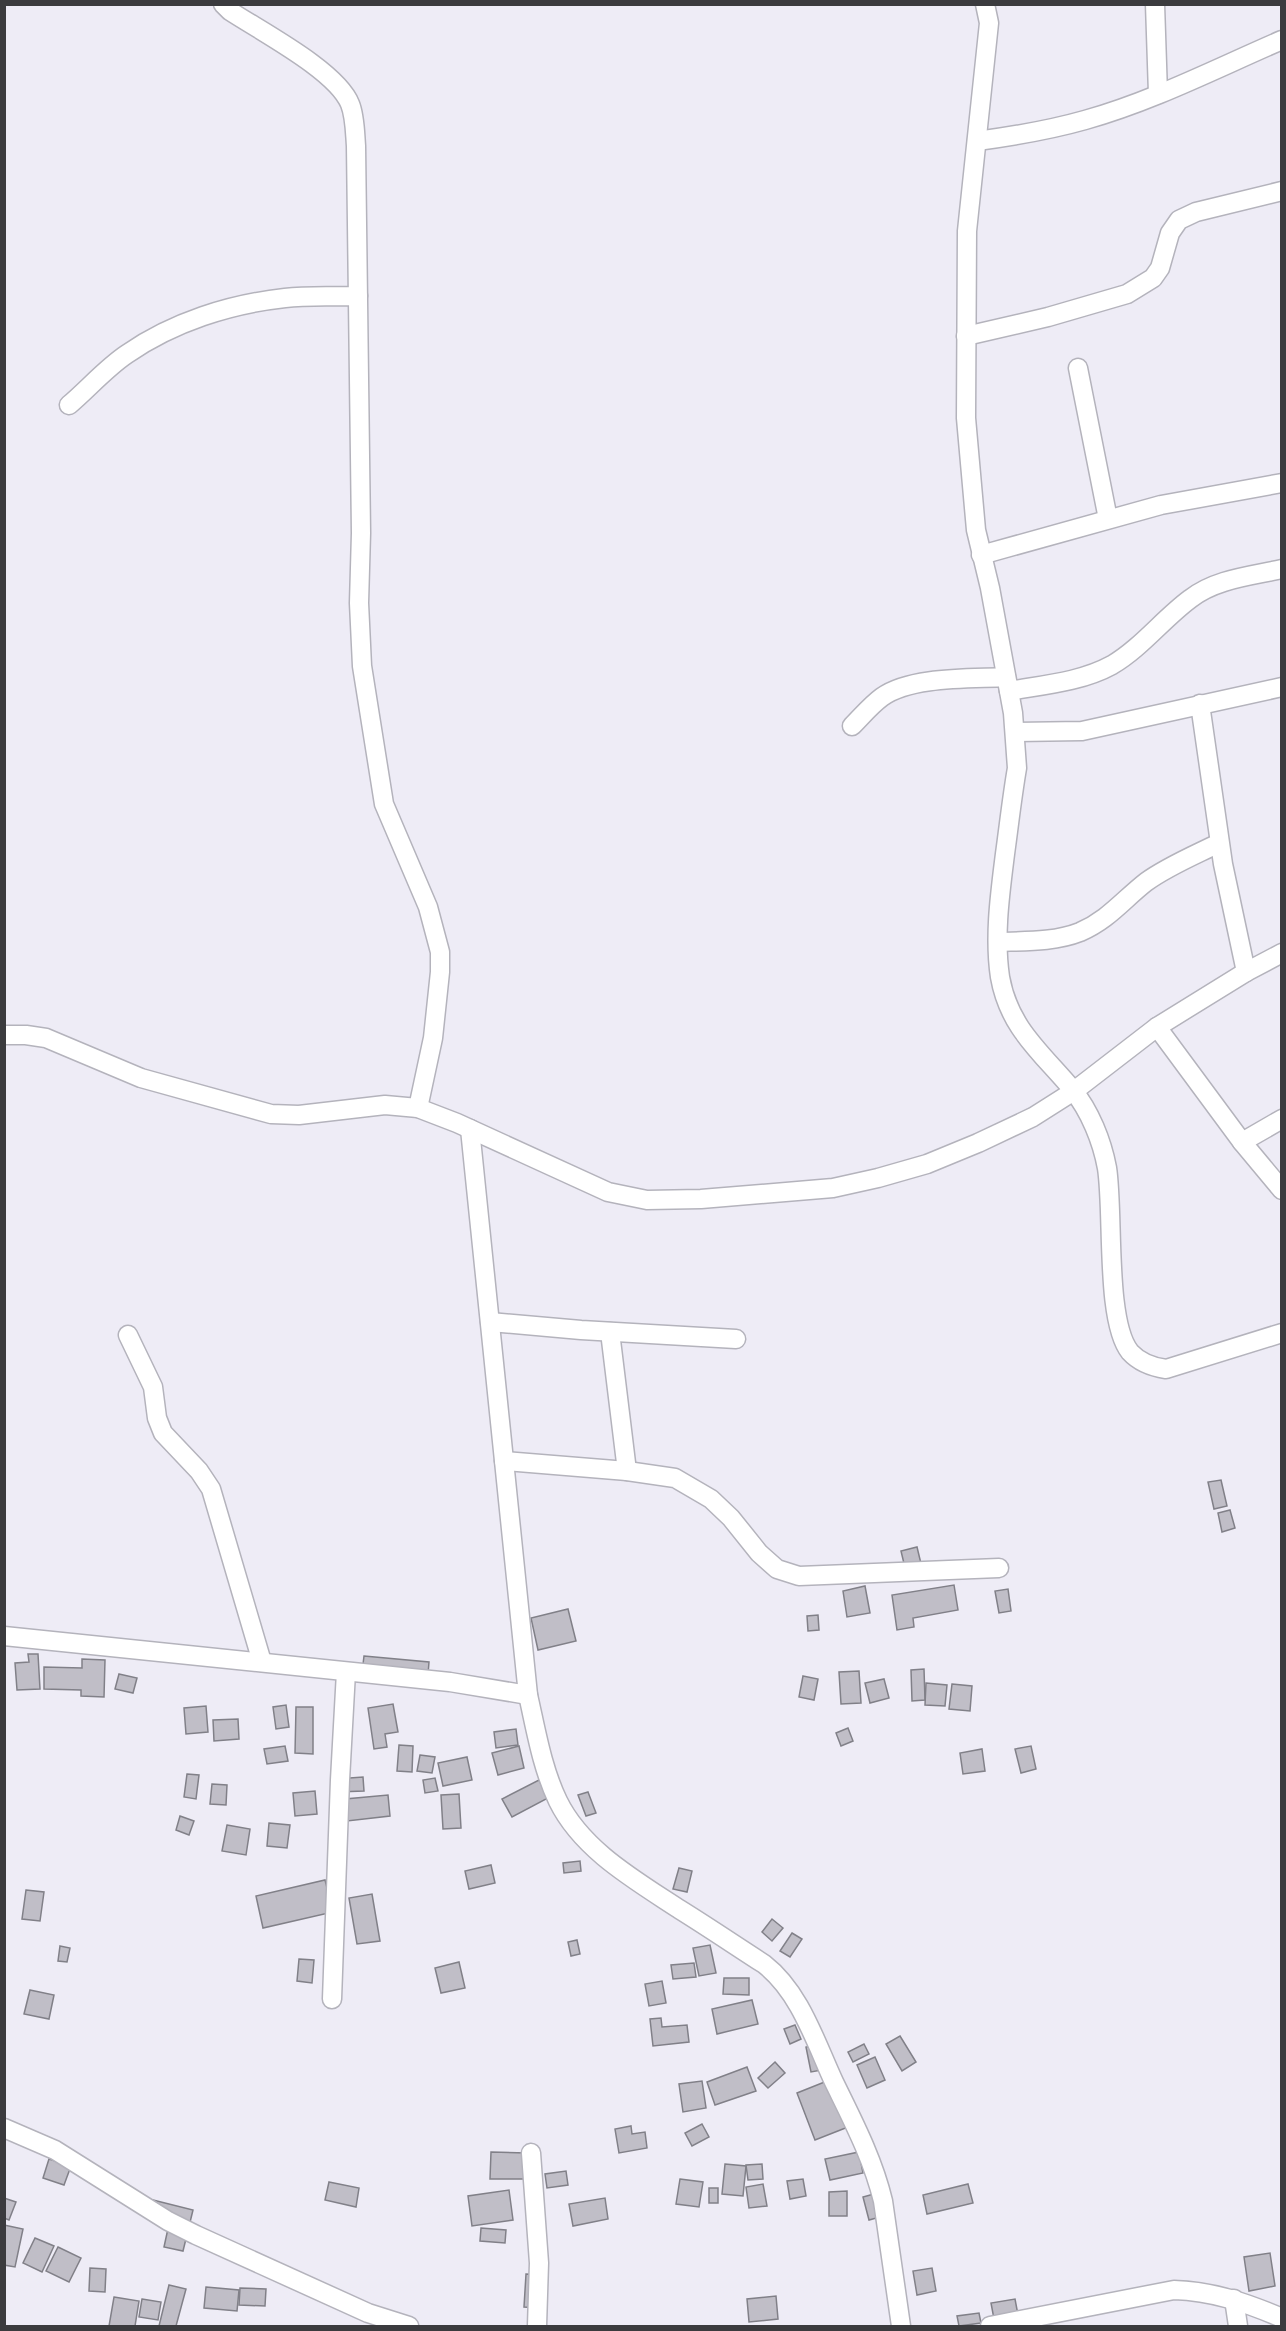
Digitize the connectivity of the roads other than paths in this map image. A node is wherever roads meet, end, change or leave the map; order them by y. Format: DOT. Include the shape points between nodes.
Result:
graph roads {
  1 [pos="223,4"];
  2 [pos="985,4"];
  3 [pos="1155,4"];
  4 [pos="1281,40"];
  5 [pos="1158,94"];
  6 [pos="977,141"];
  7 [pos="1281,191"];
  8 [pos="358,296"];
  9 [pos="966,336"];
  10 [pos="1078,368"];
  11 [pos="69,405"];
  12 [pos="1281,483"];
  13 [pos="1108,519"];
  14 [pos="981,555"];
  15 [pos="1281,569"];
  16 [pos="1008,684"];
  17 [pos="1281,687"];
  18 [pos="1200,704"];
  19 [pos="852,726"];
  20 [pos="1016,732"];
  21 [pos="1220,843"];
  22 [pos="998,942"];
  23 [pos="1281,953"];
  24 [pos="1246,972"];
  25 [pos="1157,1027"];
  26 [pos="4,1035"];
  27 [pos="1074,1091"];
  28 [pos="418,1108"];
  29 [pos="1281,1119"];
  30 [pos="470,1129"];
  31 [pos="1242,1142"];
  32 [pos="1281,1190"];
  33 [pos="490,1322"];
  34 [pos="610,1332"];
  35 [pos="1281,1333"];
  36 [pos="128,1335"];
  37 [pos="736,1339"];
  38 [pos="504,1461"];
  39 [pos="627,1471"];
  40 [pos="999,1568"];
  41 [pos="4,1636"];
  42 [pos="262,1662"];
  43 [pos="346,1672"];
  44 [pos="528,1695"];
  45 [pos="332,1999"];
  46 [pos="4,2128"];
  47 [pos="531,2153"];
  48 [pos="1234,2300"];
  49 [pos="1281,2318"];
  50 [pos="410,2326"];
  51 [pos="537,2326"];
  52 [pos="901,2326"];
  53 [pos="990,2326"];
  54 [pos="1238,2326"];
  1 -- 8 [label="street" via="320,69 342,89 351,106 356,146"];
  2 -- 6 [label="street" via="989,23"];
  3 -- 5 [label="street"];
  4 -- 5 [label="street"];
  5 -- 6 [label="street" via="1087,120"];
  6 -- 9 [label="street" via="968,231"];
  7 -- 9 [label="street" via="1196,212 1179,220 1153,278 1127,294"];
  8 -- 11 [label="street" via="287,297 238,305 174,327 125,355"];
  8 -- 28 [label="street" via="362,666 384,804 428,907 440,952 434,1029"];
  9 -- 14 [label="street" via="966,418"];
  10 -- 13 [label="street"];
  12 -- 13 [label="street" via="1192,498"];
  13 -- 14 [label="street"];
  14 -- 16 [label="street"];
  15 -- 16 [label="street" via="1221,582 1191,598 1128,653 1103,669 1076,679"];
  16 -- 19 [label="street" via="930,682 898,689 883,696"];
  16 -- 20 [label="street"];
  17 -- 18 [label="street"];
  18 -- 20 [label="street" via="1083,731"];
  18 -- 21 [label="street"];
  20 -- 22 [label="street" via="1017,768 1001,885"];
  21 -- 22 [label="street" via="1156,875 1111,915 1078,933"];
  21 -- 24 [label="street"];
  22 -- 27 [label="street" via="1005,1001 1032,1046"];
  23 -- 24 [label="street"];
  24 -- 25 [label="street"];
  25 -- 27 [label="street"];
  25 -- 31 [label="street"];
  26 -- 28 [label="street" via="46,1038 141,1078 271,1114 300,1115 385,1105"];
  27 -- 30 [label="street" via="1033,1117 978,1143 888,1176 833,1188 701,1199 647,1200 608,1192"];
  27 -- 35 [label="street" via="1103,1149 1110,1191 1114,1292 1121,1334 1130,1351 1143,1363 1166,1369"];
  28 -- 30 [label="street"];
  29 -- 31 [label="street"];
  30 -- 33 [label="street"];
  31 -- 32 [label="street"];
  33 -- 34 [label="street"];
  33 -- 38 [label="street"];
  34 -- 37 [label="street"];
  34 -- 39 [label="street"];
  36 -- 42 [label="street" via="153,1387 162,1433 211,1489"];
  38 -- 39 [label="street"];
  38 -- 44 [label="street"];
  39 -- 40 [label="street" via="675,1478 696,1489 731,1518 777,1569 799,1576"];
  41 -- 42 [label="street"];
  42 -- 43 [label="street"];
  43 -- 44 [label="street" via="450,1682"];
  43 -- 45 [label="street"];
  44 -- 52 [label="street" via="548,1777 558,1802 577,1831 640,1884 777,1974 797,2002 879,2183"];
  46 -- 50 [label="street" via="55,2150 196,2235 368,2313"];
  47 -- 51 [label="street" via="539,2263"];
  48 -- 49 [label="street"];
  48 -- 53 [label="street" via="1174,2290"];
  48 -- 54 [label="street"];
}
